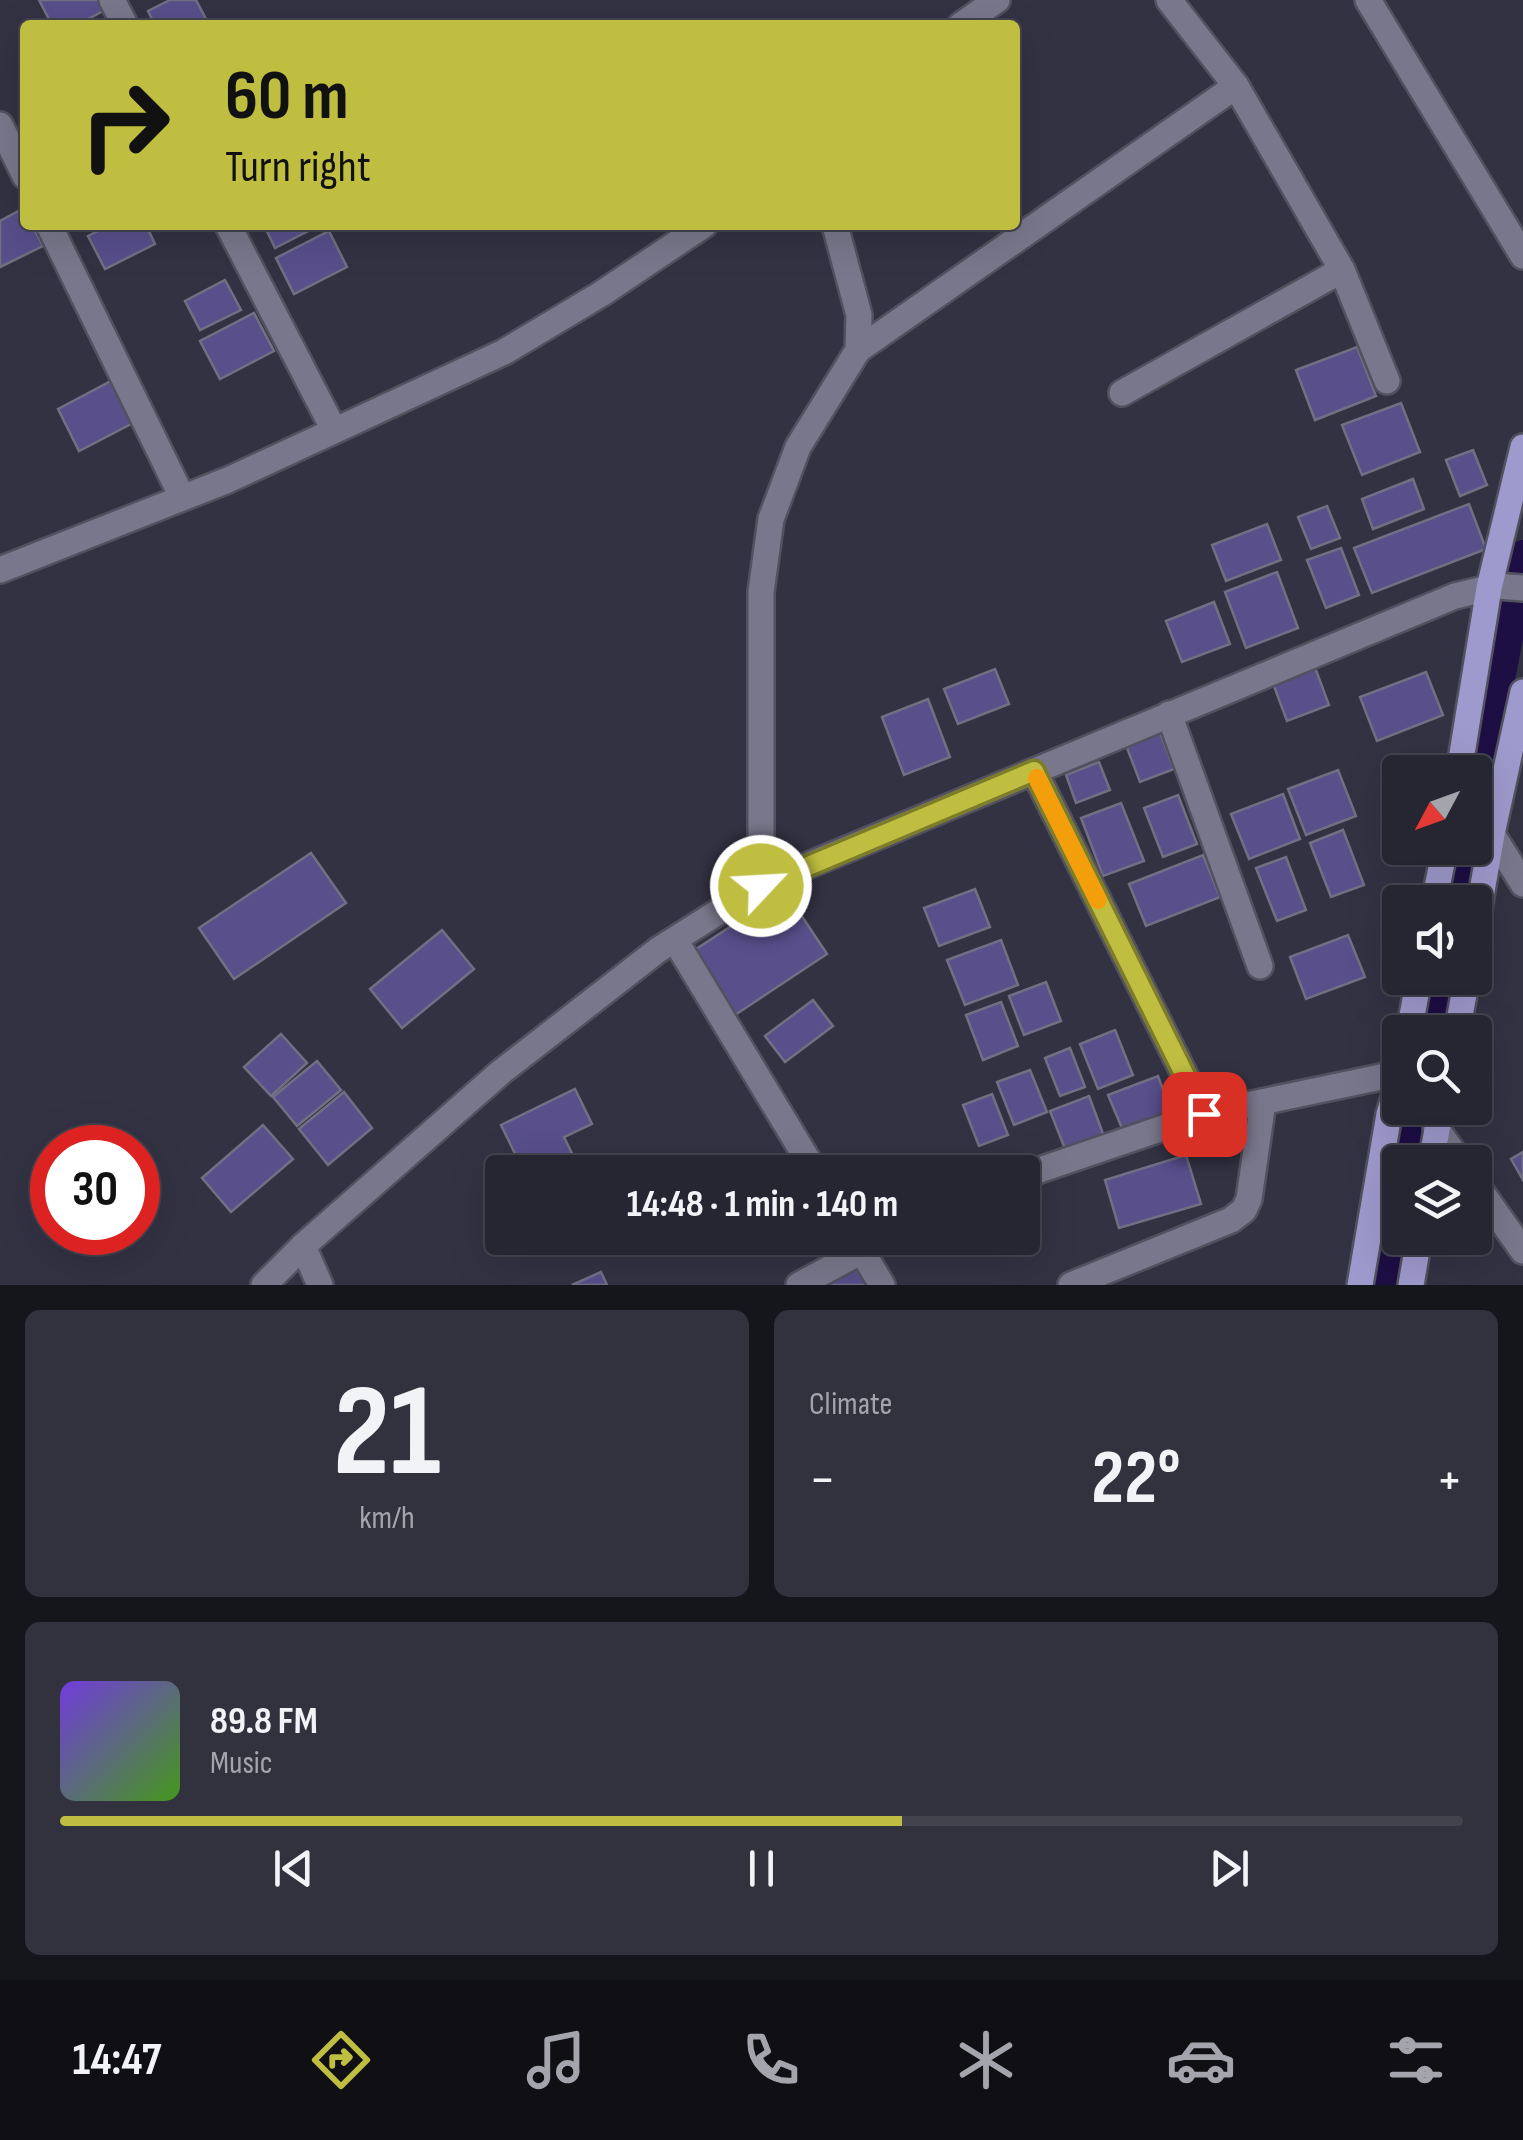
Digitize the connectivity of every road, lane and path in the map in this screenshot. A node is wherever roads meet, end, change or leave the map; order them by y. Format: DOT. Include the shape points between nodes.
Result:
graph roads {
  1 [pos="997,0"];
  2 [pos="1169,0"];
  3 [pos="1368,0"];
  4 [pos="968,20"];
  5 [pos="1236,86"];
  6 [pos="0,125"];
  7 [pos="20,166"];
  8 [pos="51,230"];
  9 [pos="231,230"];
  10 [pos="696,230"];
  11 [pos="836,230"];
  12 [pos="1523,256"];
  13 [pos="1342,270"];
  14 [pos="858,350"];
  15 [pos="1387,381"];
  16 [pos="1122,393"];
  17 [pos="334,430"];
  18 [pos="1523,447"];
  19 [pos="182,497"];
  20 [pos="0,570"];
  21 [pos="1493,587"];
  22 [pos="1523,588"];
  23 [pos="1523,692"];
  24 [pos="1169,714"];
  25 [pos="1462,755"];
  26 [pos="1034,771"];
  27 [pos="1492,834"];
  28 [pos="1523,884"];
  29 [pos="761,886"];
  30 [pos="675,940"];
  31 [pos="1260,966"];
  32 [pos="1382,1079"];
  33 [pos="1263,1102"];
  34 [pos="1204,1114"];
  35 [pos="1387,1125"];
  36 [pos="805,1155"];
  37 [pos="1040,1170"];
  38 [pos="1492,1207"];
  39 [pos="303,1246"];
  40 [pos="1523,1251"];
  41 [pos="842,1255"];
  42 [pos="864,1255"];
  43 [pos="1416,1255"];
  44 [pos="264,1285"];
  45 [pos="320,1285"];
  46 [pos="799,1285"];
  47 [pos="882,1285"];
  48 [pos="1072,1285"];
  49 [pos="1360,1285"];
  50 [pos="1412,1285"];
  1 -- 4 [label="street"];
  2 -- 5 [label="street"];
  3 -- 12 [label="street"];
  5 -- 13 [label="street"];
  5 -- 14 [label="street"];
  6 -- 7 [label="street"];
  8 -- 19 [label="street"];
  9 -- 17 [label="street"];
  10 -- 17 [label="street" via="504,352"];
  11 -- 14 [label="street" via="859,315"];
  13 -- 15 [label="street"];
  13 -- 16 [label="street"];
  14 -- 29 [label="street" via="798,447 771,519 762,592"];
  17 -- 19 [label="street"];
  18 -- 21 [label="main road"];
  19 -- 20 [label="street"];
  21 -- 22 [label="street"];
  21 -- 24 [label="street" via="1455,596"];
  21 -- 25 [label="main road"];
  23 -- 27 [label="main road"];
  24 -- 26 [label="street"];
  24 -- 31 [label="street"];
  26 -- 29 [label="street"];
  26 -- 34 [label="street"];
  27 -- 28 [label="street"];
  29 -- 30 [label="street"];
  30 -- 36 [label="street"];
  30 -- 39 [label="street" via="501,1072"];
  32 -- 33 [label="street"];
  33 -- 34 [label="street"];
  33 -- 48 [label="street" via="1244,1210"];
  34 -- 37 [label="street"];
  35 -- 49 [label="main road"];
  38 -- 40 [label="street"];
  39 -- 44 [label="street"];
  39 -- 45 [label="street"];
  41 -- 46 [label="street"];
  42 -- 47 [label="street"];
  43 -- 50 [label="main road"];
}
